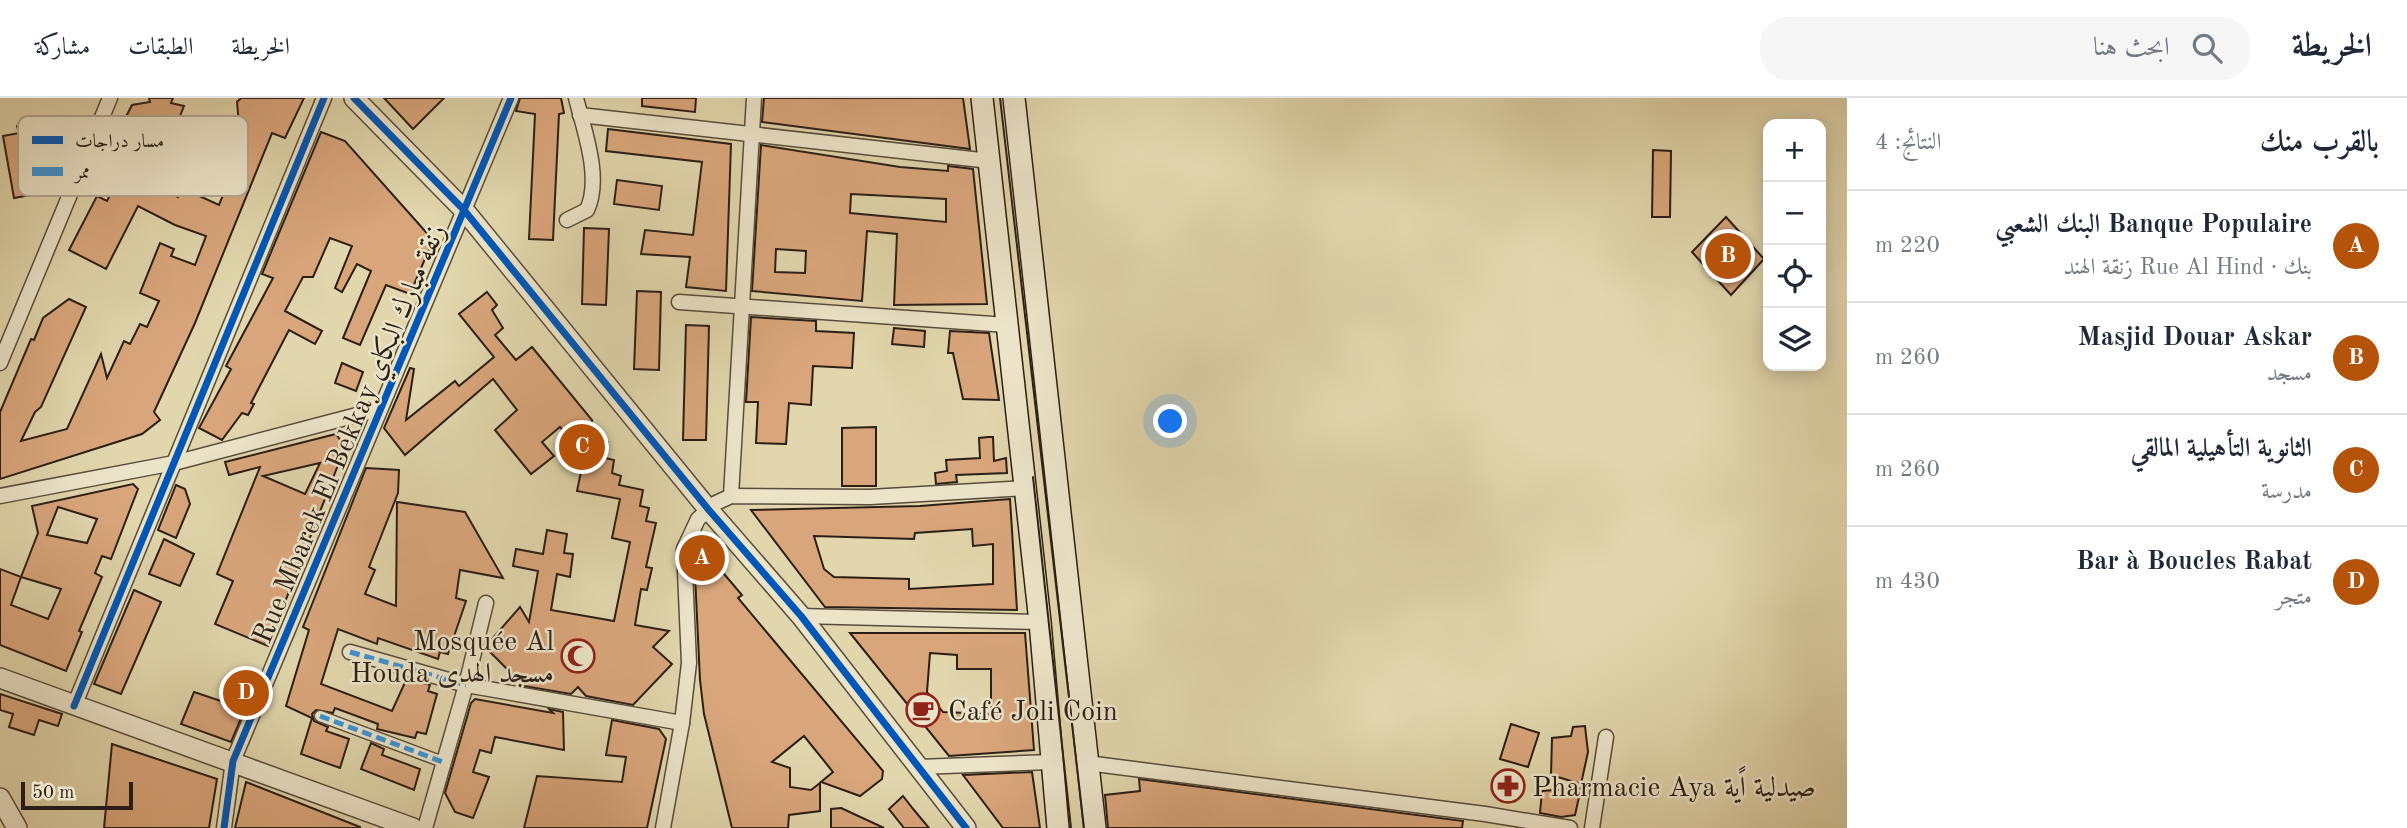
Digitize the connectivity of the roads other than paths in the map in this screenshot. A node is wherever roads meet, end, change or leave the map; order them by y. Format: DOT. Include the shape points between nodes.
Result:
graph roads {
  1 [pos="110,98"];
  2 [pos="324,98"];
  3 [pos="354,98"];
  4 [pos="511,98"];
  5 [pos="576,98"];
  6 [pos="754,98"];
  7 [pos="982,98"];
  8 [pos="1014,98"];
  9 [pos="580,115"];
  10 [pos="103,116"];
  11 [pos="753,133"];
  12 [pos="990,161"];
  13 [pos="69,196"];
  14 [pos="464,210"];
  15 [pos="567,220"];
  16 [pos="679,302"];
  17 [pos="741,305"];
  18 [pos="1007,325"];
  19 [pos="0,363"];
  20 [pos="380,409"];
  21 [pos="174,463"];
  22 [pos="1026,488"];
  23 [pos="0,496"];
  24 [pos="731,496"];
  25 [pos="708,509"];
  26 [pos="486,603"];
  27 [pos="801,616"];
  28 [pos="1040,622"];
  29 [pos="350,652"];
  30 [pos="0,678"];
  31 [pos="466,685"];
  32 [pos="74,706"];
  33 [pos="320,716"];
  34 [pos="682,723"];
  35 [pos="1606,737"];
  36 [pos="233,761"];
  37 [pos="443,762"];
  38 [pos="1052,762"];
  39 [pos="1087,763"];
  40 [pos="919,767"];
  41 [pos="0,798"];
  42 [pos="17,828"];
  43 [pos="224,828"];
  44 [pos="413,828"];
  45 [pos="425,828"];
  46 [pos="663,828"];
  47 [pos="966,828"];
  48 [pos="1058,828"];
  49 [pos="1095,828"];
  50 [pos="1570,828"];
  51 [pos="1592,828"];
  1 -- 10 [label="street"];
  2 -- 21 [label="street"];
  3 -- 14 [label="street"];
  4 -- 14 [label="street, Rue Mbarek El Bekkay زنقة مبارك البكاي"];
  5 -- 9 [label="street"];
  6 -- 11 [label="street"];
  7 -- 12 [label="main road"];
  8 -- 39 [label="main road"];
  9 -- 11 [label="street"];
  9 -- 15 [label="street" via="592,190 587,210"];
  11 -- 12 [label="street"];
  11 -- 17 [label="street"];
  12 -- 18 [label="main road"];
  13 -- 19 [label="street"];
  14 -- 20 [label="street, Rue Mbarek El Bekkay زنقة مبارك البكاي"];
  14 -- 25 [label="street"];
  16 -- 17 [label="street"];
  17 -- 18 [label="street"];
  17 -- 24 [label="street"];
  18 -- 22 [label="main road"];
  20 -- 21 [label="street"];
  20 -- 36 [label="street, Rue Mbarek El Bekkay زنقة مبارك البكاي"];
  21 -- 23 [label="street"];
  21 -- 32 [label="street"];
  22 -- 24 [label="street" via="870,497"];
  22 -- 28 [label="main road"];
  24 -- 25 [label="street"];
  25 -- 27 [label="street"];
  25 -- 34 [label="street" via="690,531 684,549 689,663"];
  26 -- 31 [label="street"];
  27 -- 28 [label="street"];
  27 -- 40 [label="street"];
  28 -- 38 [label="main road"];
  29 -- 31 [label="street"];
  30 -- 32 [label="street"];
  31 -- 34 [label="street"];
  31 -- 37 [label="street"];
  32 -- 36 [label="street"];
  33 -- 37 [label="street"];
  34 -- 46 [label="street"];
  35 -- 51 [label="street"];
  36 -- 43 [label="street, Rue Mbarek El Bekkay زنقة مبارك البكاي"];
  36 -- 44 [label="street"];
  37 -- 45 [label="street"];
  38 -- 40 [label="street"];
  38 -- 48 [label="main road"];
  39 -- 49 [label="main road"];
  39 -- 50 [label="street"];
  40 -- 47 [label="street"];
  41 -- 42 [label="street"];
}
